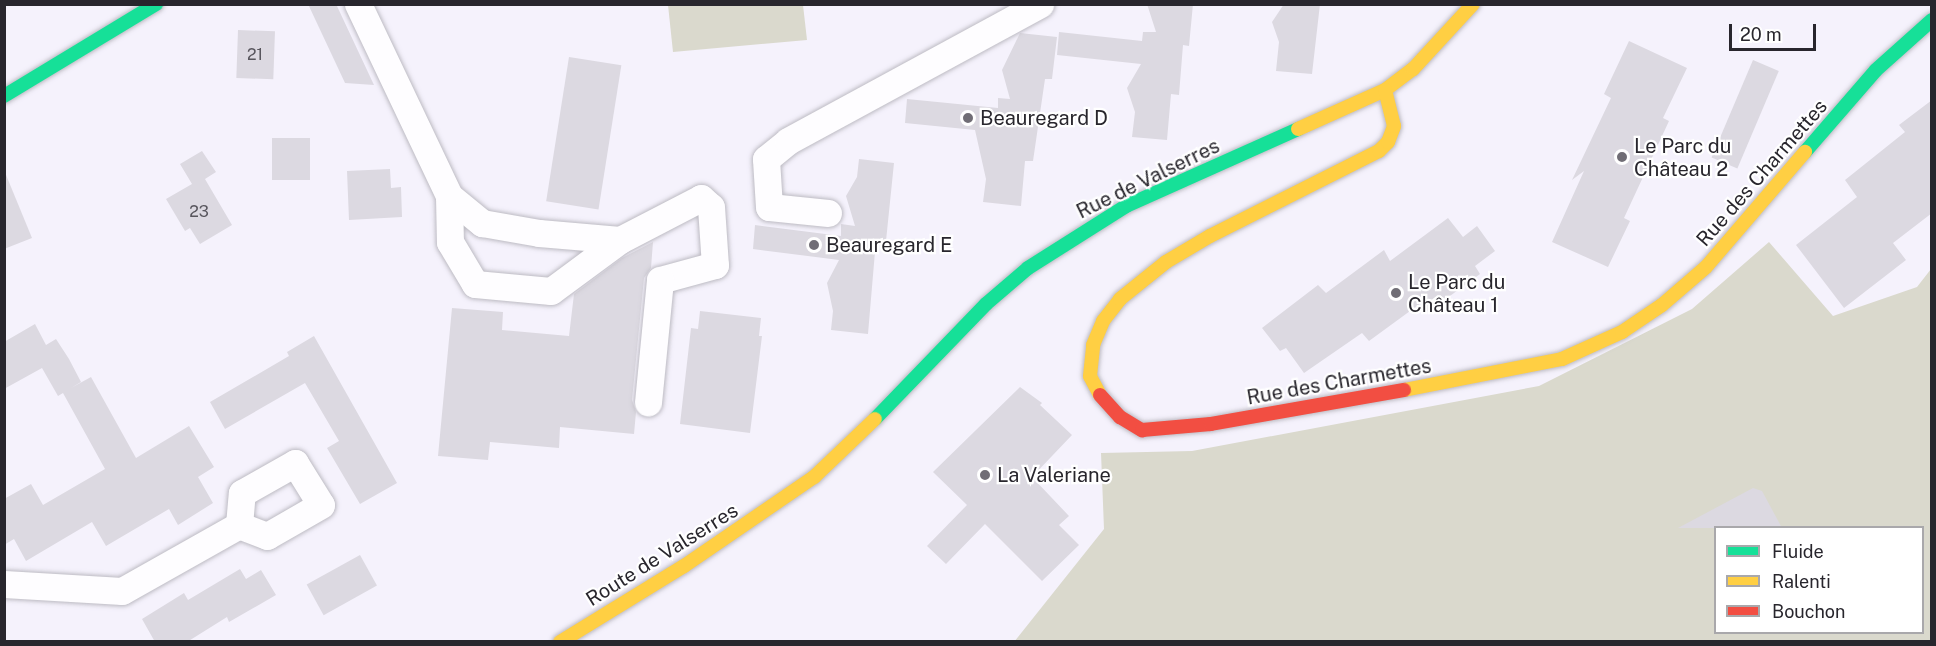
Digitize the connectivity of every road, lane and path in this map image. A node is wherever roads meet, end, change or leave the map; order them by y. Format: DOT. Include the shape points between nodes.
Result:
graph roads {
  1 [pos="156,4"];
  2 [pos="358,4"];
  3 [pos="1040,4"];
  4 [pos="1473,4"];
  5 [pos="1932,20"];
  6 [pos="1385,90"];
  7 [pos="4,96"];
  8 [pos="449,195"];
  9 [pos="828,213"];
  10 [pos="620,240"];
  11 [pos="648,402"];
  12 [pos="784,500"];
  13 [pos="239,525"];
  14 [pos="4,584"];
  15 [pos="560,642"];
  1 -- 7 [label="street"];
  2 -- 8 [label="street"];
  3 -- 9 [label="street" via="788,141 766,159 769,207"];
  4 -- 6 [label="street, Rue de Valserres" via="1413,69"];
  5 -- 6 [label="street, Rue des Charmettes" via="1876,70 1706,267 1662,305 1622,332 1562,359 1515,370 1174,430 1142,430 1120,417 1101,397 1090,376 1093,345 1103,321 1120,299 1166,262 1210,236 1379,151 1388,142 1394,126"];
  6 -- 12 [label="street, Rue de Valserres" via="1126,206 1028,268 986,304 869,426"];
  8 -- 10 [label="street" via="482,223"];
  8 -- 10 [label="street" via="450,242 475,284 551,291"];
  10 -- 11 [label="street" via="700,198 711,207 715,266 660,280"];
  12 -- 15 [label="street, Route de Valserres"];
  13 -- 14 [label="street" via="122,591"];
}
